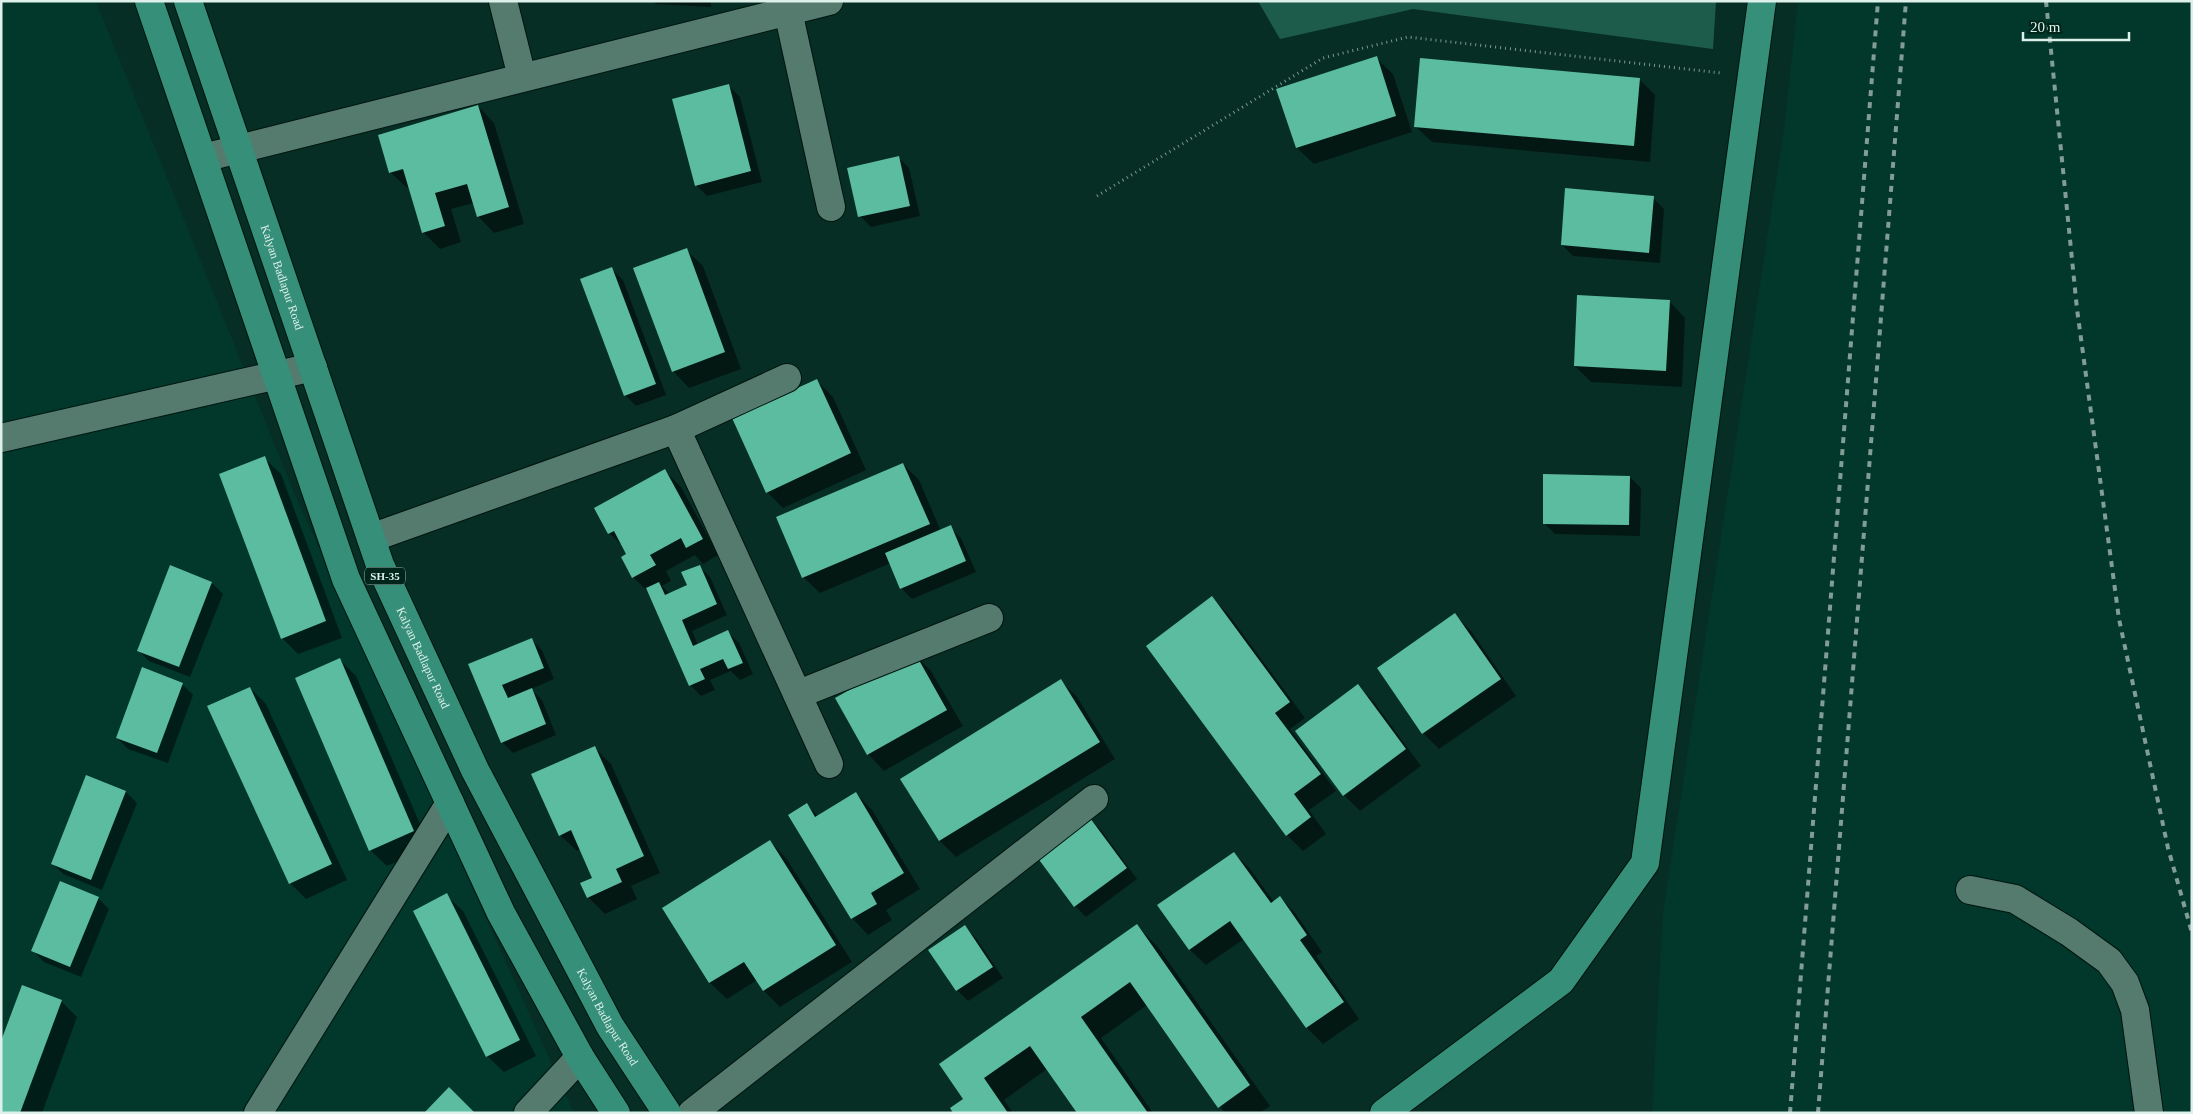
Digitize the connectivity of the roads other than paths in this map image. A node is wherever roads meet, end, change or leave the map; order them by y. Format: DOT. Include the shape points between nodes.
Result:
graph roads {
  1 [pos="150,1"];
  2 [pos="188,1"];
  3 [pos="503,1"];
  4 [pos="829,1"];
  5 [pos="1762,1"];
  6 [pos="788,11"];
  7 [pos="522,77"];
  8 [pos="238,150"];
  9 [pos="203,158"];
  10 [pos="831,206"];
  11 [pos="313,367"];
  12 [pos="276,375"];
  13 [pos="786,378"];
  14 [pos="676,429"];
  15 [pos="1,438"];
  16 [pos="371,538"];
  17 [pos="989,618"];
  18 [pos="799,694"];
  19 [pos="829,764"];
  20 [pos="1094,798"];
  21 [pos="450,803"];
  22 [pos="1970,890"];
  23 [pos="580,1057"];
  24 [pos="258,1113"];
  25 [pos="528,1113"];
  26 [pos="616,1113"];
  27 [pos="667,1113"];
  28 [pos="692,1113"];
  29 [pos="1384,1113"];
  30 [pos="2149,1113"];
  1 -- 9 [label="main road, SH-35"];
  2 -- 8 [label="main road, Kalyan Badlapur Road / SH-35"];
  3 -- 7 [label="street"];
  4 -- 6 [label="street"];
  5 -- 29 [label="main road" via="1645,863 1561,981"];
  6 -- 7 [label="street"];
  6 -- 10 [label="street"];
  7 -- 8 [label="street"];
  8 -- 9 [label="street"];
  8 -- 11 [label="main road, Kalyan Badlapur Road / SH-35"];
  9 -- 12 [label="main road, SH-35"];
  11 -- 12 [label="street"];
  11 -- 16 [label="main road, Kalyan Badlapur Road / SH-35"];
  12 -- 15 [label="street"];
  12 -- 21 [label="main road, SH-35" via="346,578"];
  13 -- 14 [label="street"];
  14 -- 16 [label="street"];
  14 -- 18 [label="street"];
  16 -- 27 [label="main road, Kalyan Badlapur Road / SH-35" via="380,565 475,770 610,1026"];
  17 -- 18 [label="street"];
  18 -- 19 [label="street"];
  20 -- 28 [label="street"];
  21 -- 23 [label="main road, SH-35" via="501,913"];
  21 -- 24 [label="street"];
  22 -- 30 [label="street" via="2015,899 2109,961 2125,983 2135,1010"];
  23 -- 25 [label="street"];
  23 -- 26 [label="main road, SH-35"];
}
